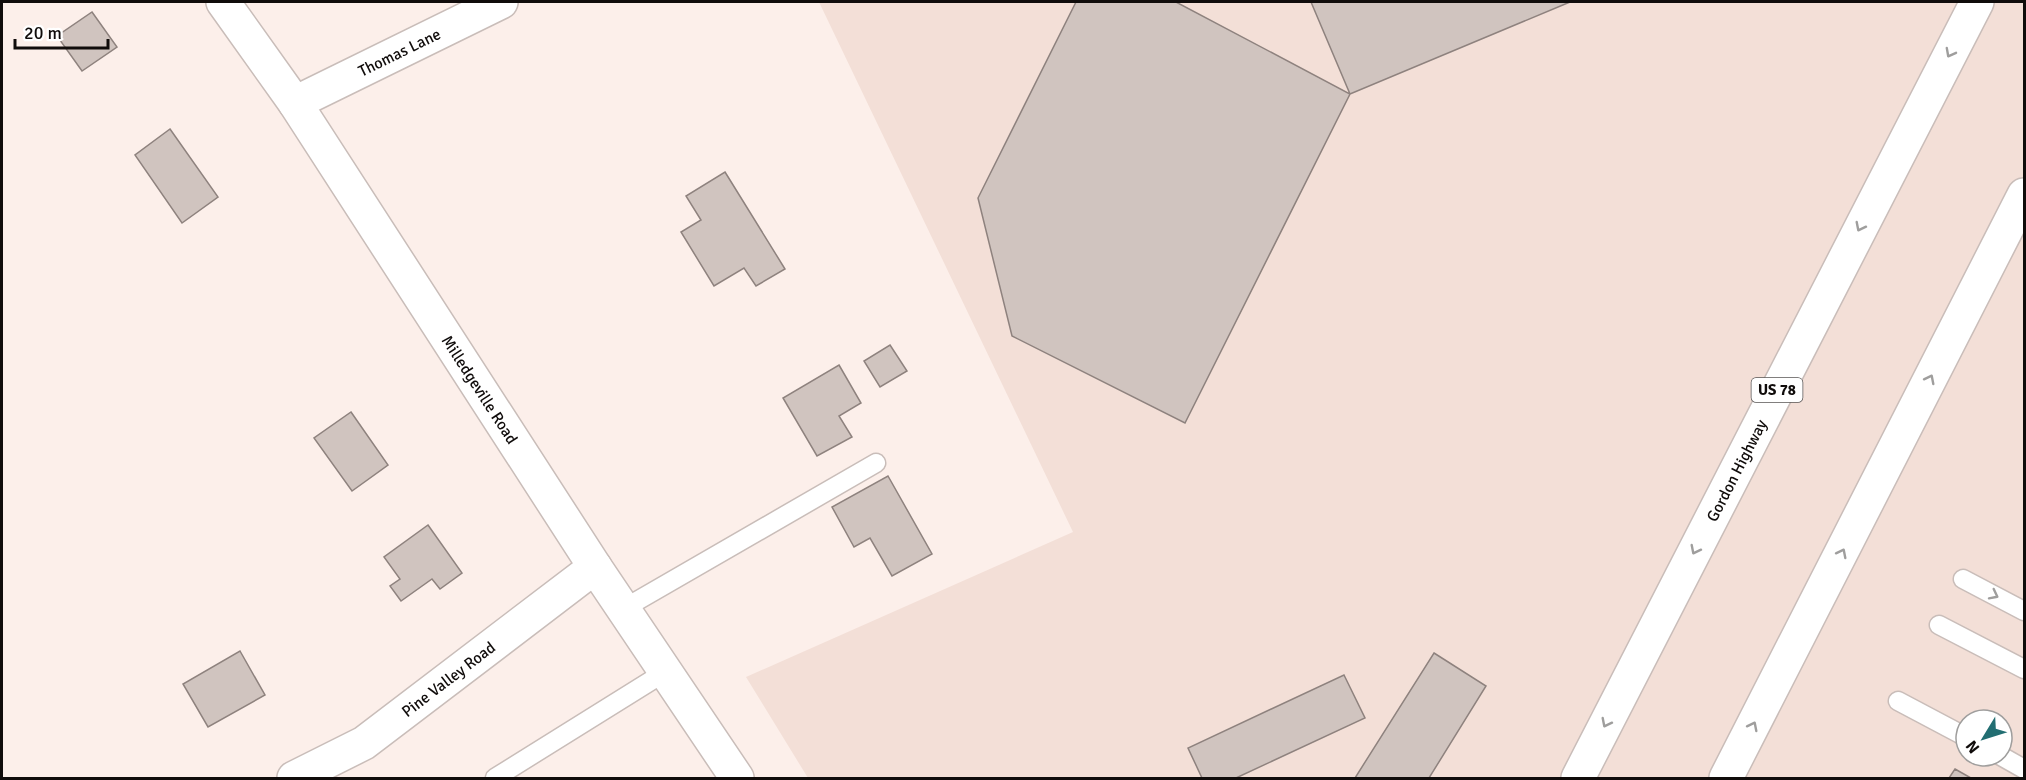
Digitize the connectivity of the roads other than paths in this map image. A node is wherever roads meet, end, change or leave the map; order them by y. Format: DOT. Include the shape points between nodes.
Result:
graph roads {
  1 [pos="223,2"];
  2 [pos="501,2"];
  3 [pos="1977,2"];
  4 [pos="295,103"];
  5 [pos="2025,195"];
  6 [pos="876,463"];
  7 [pos="595,567"];
  8 [pos="1963,579"];
  9 [pos="623,609"];
  10 [pos="2025,611"];
  11 [pos="1939,625"];
  12 [pos="2025,669"];
  13 [pos="666,672"];
  14 [pos="1898,701"];
  15 [pos="1954,731"];
  16 [pos="294,778"];
  17 [pos="495,778"];
  18 [pos="737,778"];
  19 [pos="1578,778"];
  20 [pos="1726,778"];
  1 -- 4 [label="main road, Milledgeville Road"];
  2 -- 4 [label="main road, Thomas Lane"];
  3 -- 19 [label="main road, Gordon Highway / US 78, one-way"];
  4 -- 7 [label="main road, Milledgeville Road"];
  20 -- 5 [label="main road, one-way"];
  6 -- 9 [label="lane"];
  7 -- 9 [label="main road, Milledgeville Road"];
  7 -- 16 [label="main road, Pine Valley Road" via="364,743"];
  8 -- 10 [label="lane, one-way"];
  9 -- 13 [label="main road, Milledgeville Road"];
  11 -- 12 [label="lane"];
  13 -- 17 [label="lane"];
  13 -- 18 [label="main road, Milledgeville Road"];
  14 -- 15 [label="lane"];
}
